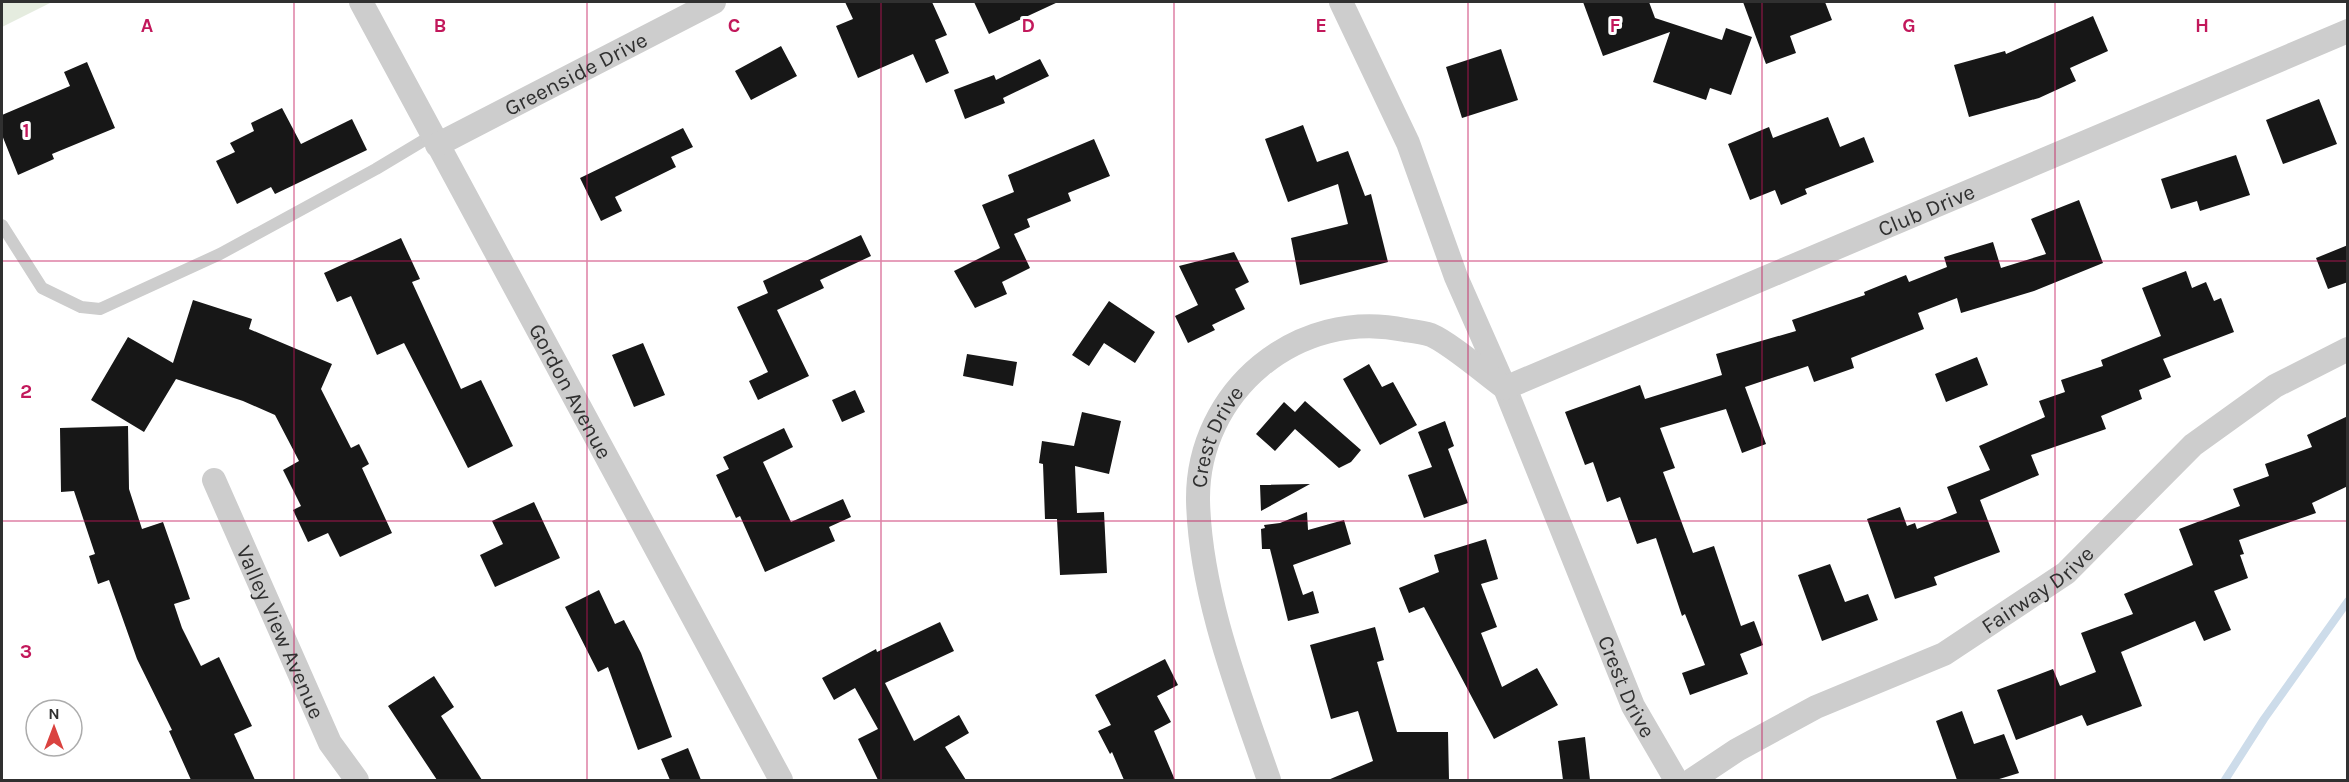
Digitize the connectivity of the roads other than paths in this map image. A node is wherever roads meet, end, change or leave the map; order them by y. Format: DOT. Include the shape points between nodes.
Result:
graph roads {
  1 [pos="361,2"];
  2 [pos="714,2"];
  3 [pos="1341,2"];
  4 [pos="2348,31"];
  5 [pos="434,140"];
  6 [pos="2,225"];
  7 [pos="2348,349"];
  8 [pos="1505,388"];
  9 [pos="214,480"];
  10 [pos="357,780"];
  11 [pos="781,780"];
  12 [pos="1269,780"];
  13 [pos="1676,780"];
  14 [pos="1692,780"];
  1 -- 5 [label="street, Gordon Avenue"];
  2 -- 5 [label="street, Greenside Drive"];
  3 -- 8 [label="street, Crest Drive" via="1408,143 1456,277"];
  4 -- 8 [label="street, Club Drive"];
  5 -- 6 [label="lane" via="220,254 100,309 81,307 42,288"];
  5 -- 11 [label="street, Gordon Avenue"];
  7 -- 14 [label="street, Fairway Drive" via="2275,386 2193,445 2066,573 1944,654 1816,706"];
  8 -- 12 [label="street, Crest Drive" via="1432,335 1381,325 1338,327 1297,342 1263,362 1234,391 1216,421 1204,456 1198,500 1206,571 1232,673"];
  8 -- 13 [label="street, Crest Drive" via="1633,706"];
  9 -- 10 [label="street, Valley View Avenue" via="330,742"];
}
